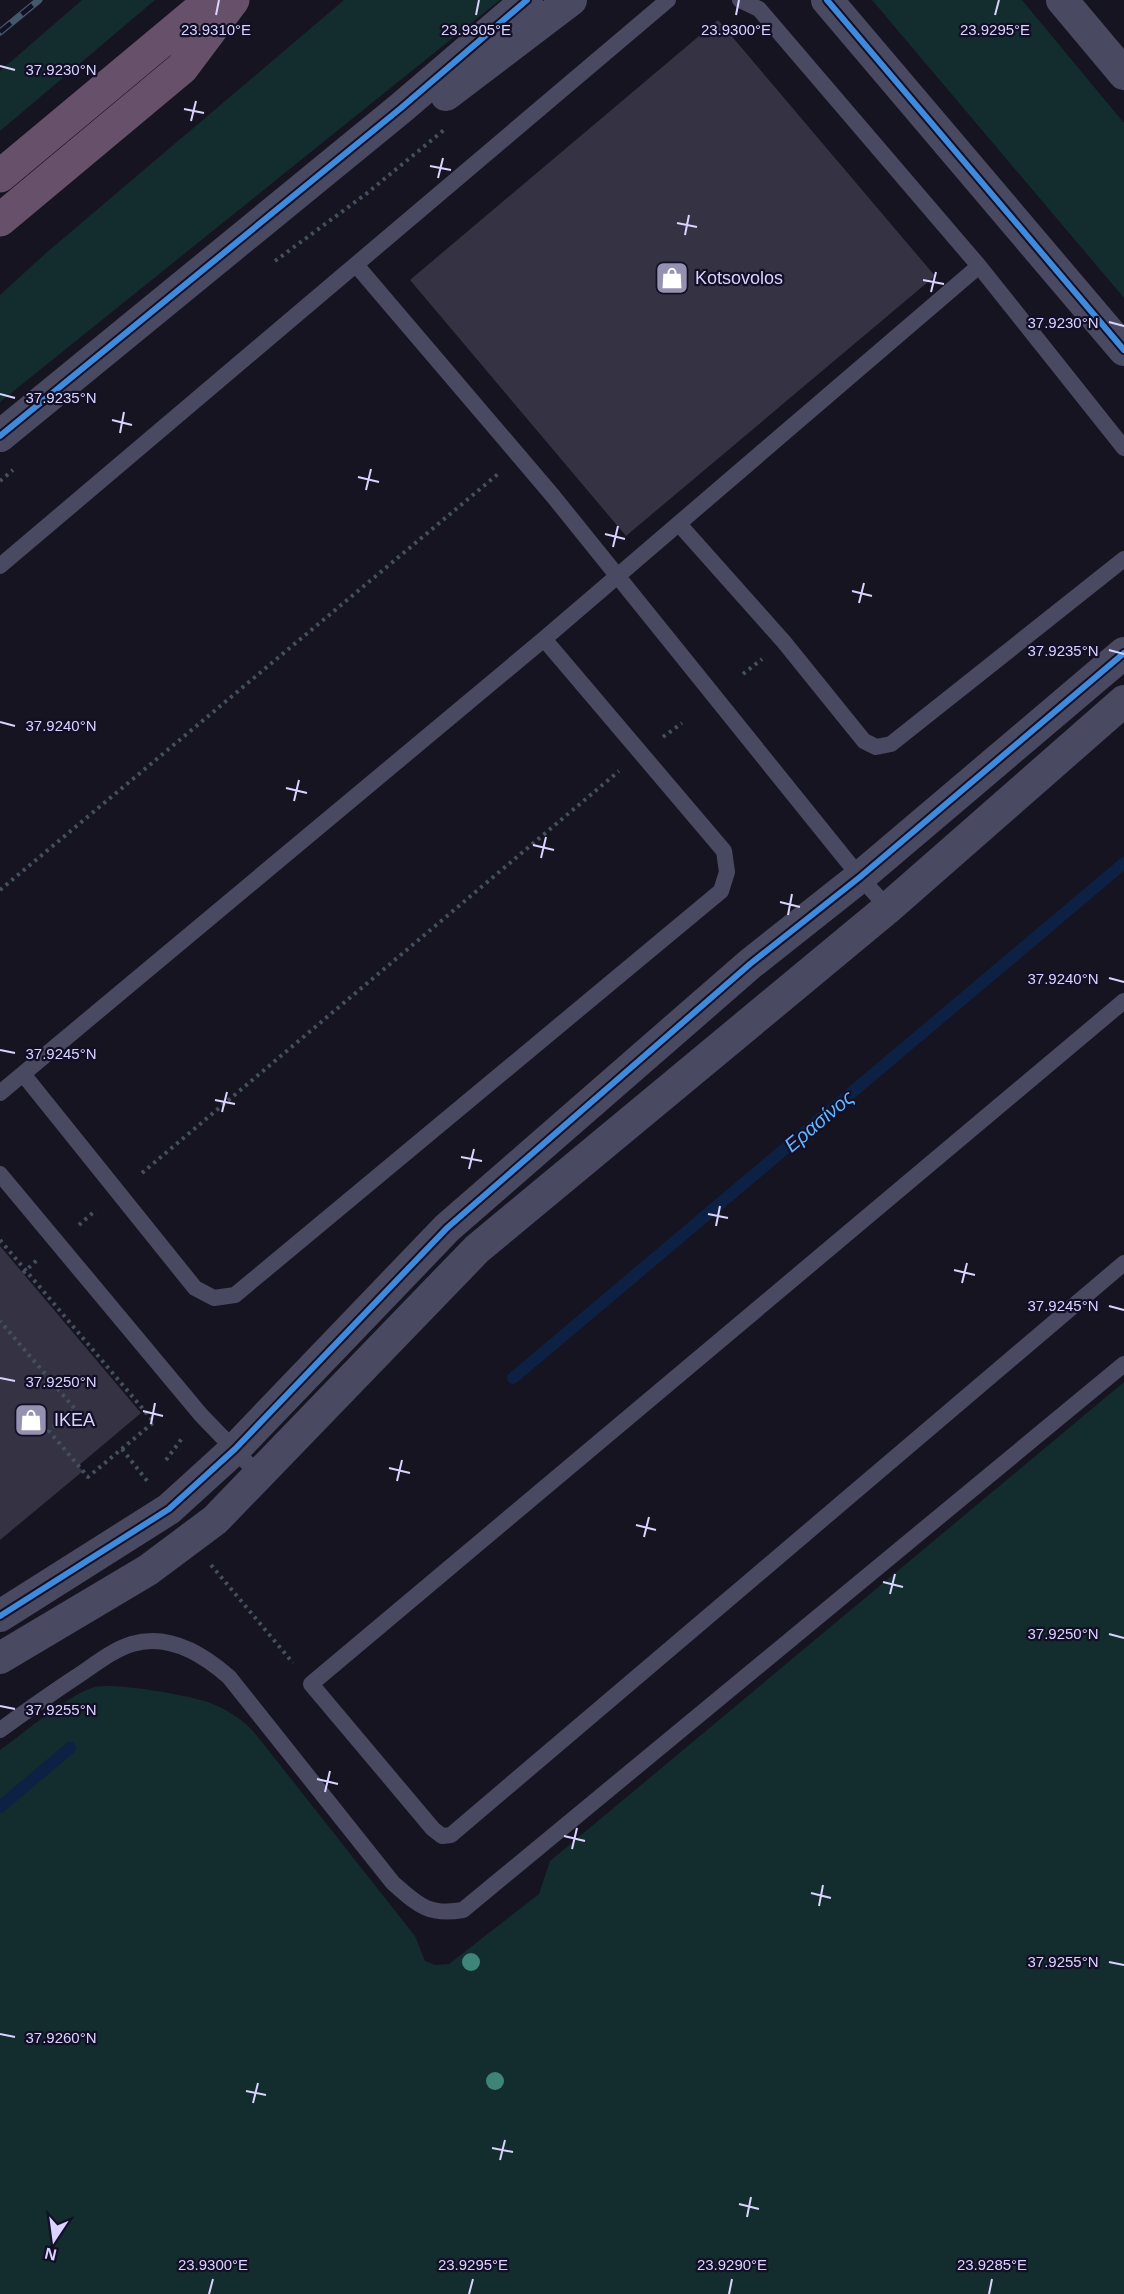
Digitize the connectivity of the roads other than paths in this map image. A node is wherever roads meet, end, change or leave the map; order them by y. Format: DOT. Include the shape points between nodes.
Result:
graph roads {
  1 [pos="211,0"];
  2 [pos="233,0"];
  3 [pos="527,0"];
  4 [pos="571,0"];
  5 [pos="668,0"];
  6 [pos="740,0"];
  7 [pos="826,0"];
  8 [pos="1062,0"];
  9 [pos="1124,74"];
  10 [pos="401,108"];
  11 [pos="0,176"];
  12 [pos="0,220"];
  13 [pos="357,266"];
  14 [pos="979,266"];
  15 [pos="1124,350"];
  16 [pos="0,436"];
  17 [pos="1124,448"];
  18 [pos="680,524"];
  19 [pos="1124,559"];
  20 [pos="0,566"];
  21 [pos="617,577"];
  22 [pos="544,639"];
  23 [pos="1124,653"];
  24 [pos="1124,701"];
  25 [pos="860,877"];
  26 [pos="888,908"];
  27 [pos="1124,1000"];
  28 [pos="23,1074"];
  29 [pos="0,1093"];
  30 [pos="0,1174"];
  31 [pos="1124,1263"];
  32 [pos="1124,1364"];
  33 [pos="235,1449"];
  34 [pos="258,1474"];
  35 [pos="0,1616"];
  36 [pos="0,1658"];
  37 [pos="0,1731"];
  1 -- 11 [label="highway"];
  2 -- 12 [label="highway" via="182,68"];
  3 -- 10 [label="street"];
  4 -- 10 [label="street" via="446,95"];
  5 -- 13 [label="lane"];
  6 -- 14 [label="lane" via="759,9"];
  7 -- 15 [label="street"];
  8 -- 9 [label="street"];
  10 -- 16 [label="street"];
  13 -- 20 [label="lane"];
  13 -- 21 [label="lane"];
  14 -- 17 [label="lane"];
  14 -- 18 [label="lane"];
  18 -- 19 [label="lane" via="784,642 864,741 876,747 891,744"];
  18 -- 21 [label="lane"];
  21 -- 22 [label="lane"];
  21 -- 25 [label="lane"];
  22 -- 28 [label="lane"];
  22 -- 28 [label="lane" via="724,851 727,872 721,891 235,1294 214,1298 195,1288"];
  23 -- 25 [label="street"];
  24 -- 26 [label="street"];
  25 -- 26 [label="lane"];
  25 -- 33 [label="street" via="750,964 447,1227"];
  26 -- 34 [label="street" via="477,1249"];
  27 -- 31 [label="lane" via="311,1684 433,1829 442,1836 451,1835"];
  28 -- 29 [label="lane"];
  30 -- 33 [label="lane" via="201,1415"];
  32 -- 37 [label="lane" via="463,1910 441,1913 420,1906 393,1883 229,1677 190,1649 161,1641 132,1644 99,1661"];
  33 -- 34 [label="lane"];
  33 -- 35 [label="street" via="169,1509"];
  34 -- 36 [label="street" via="192,1539"];
}
